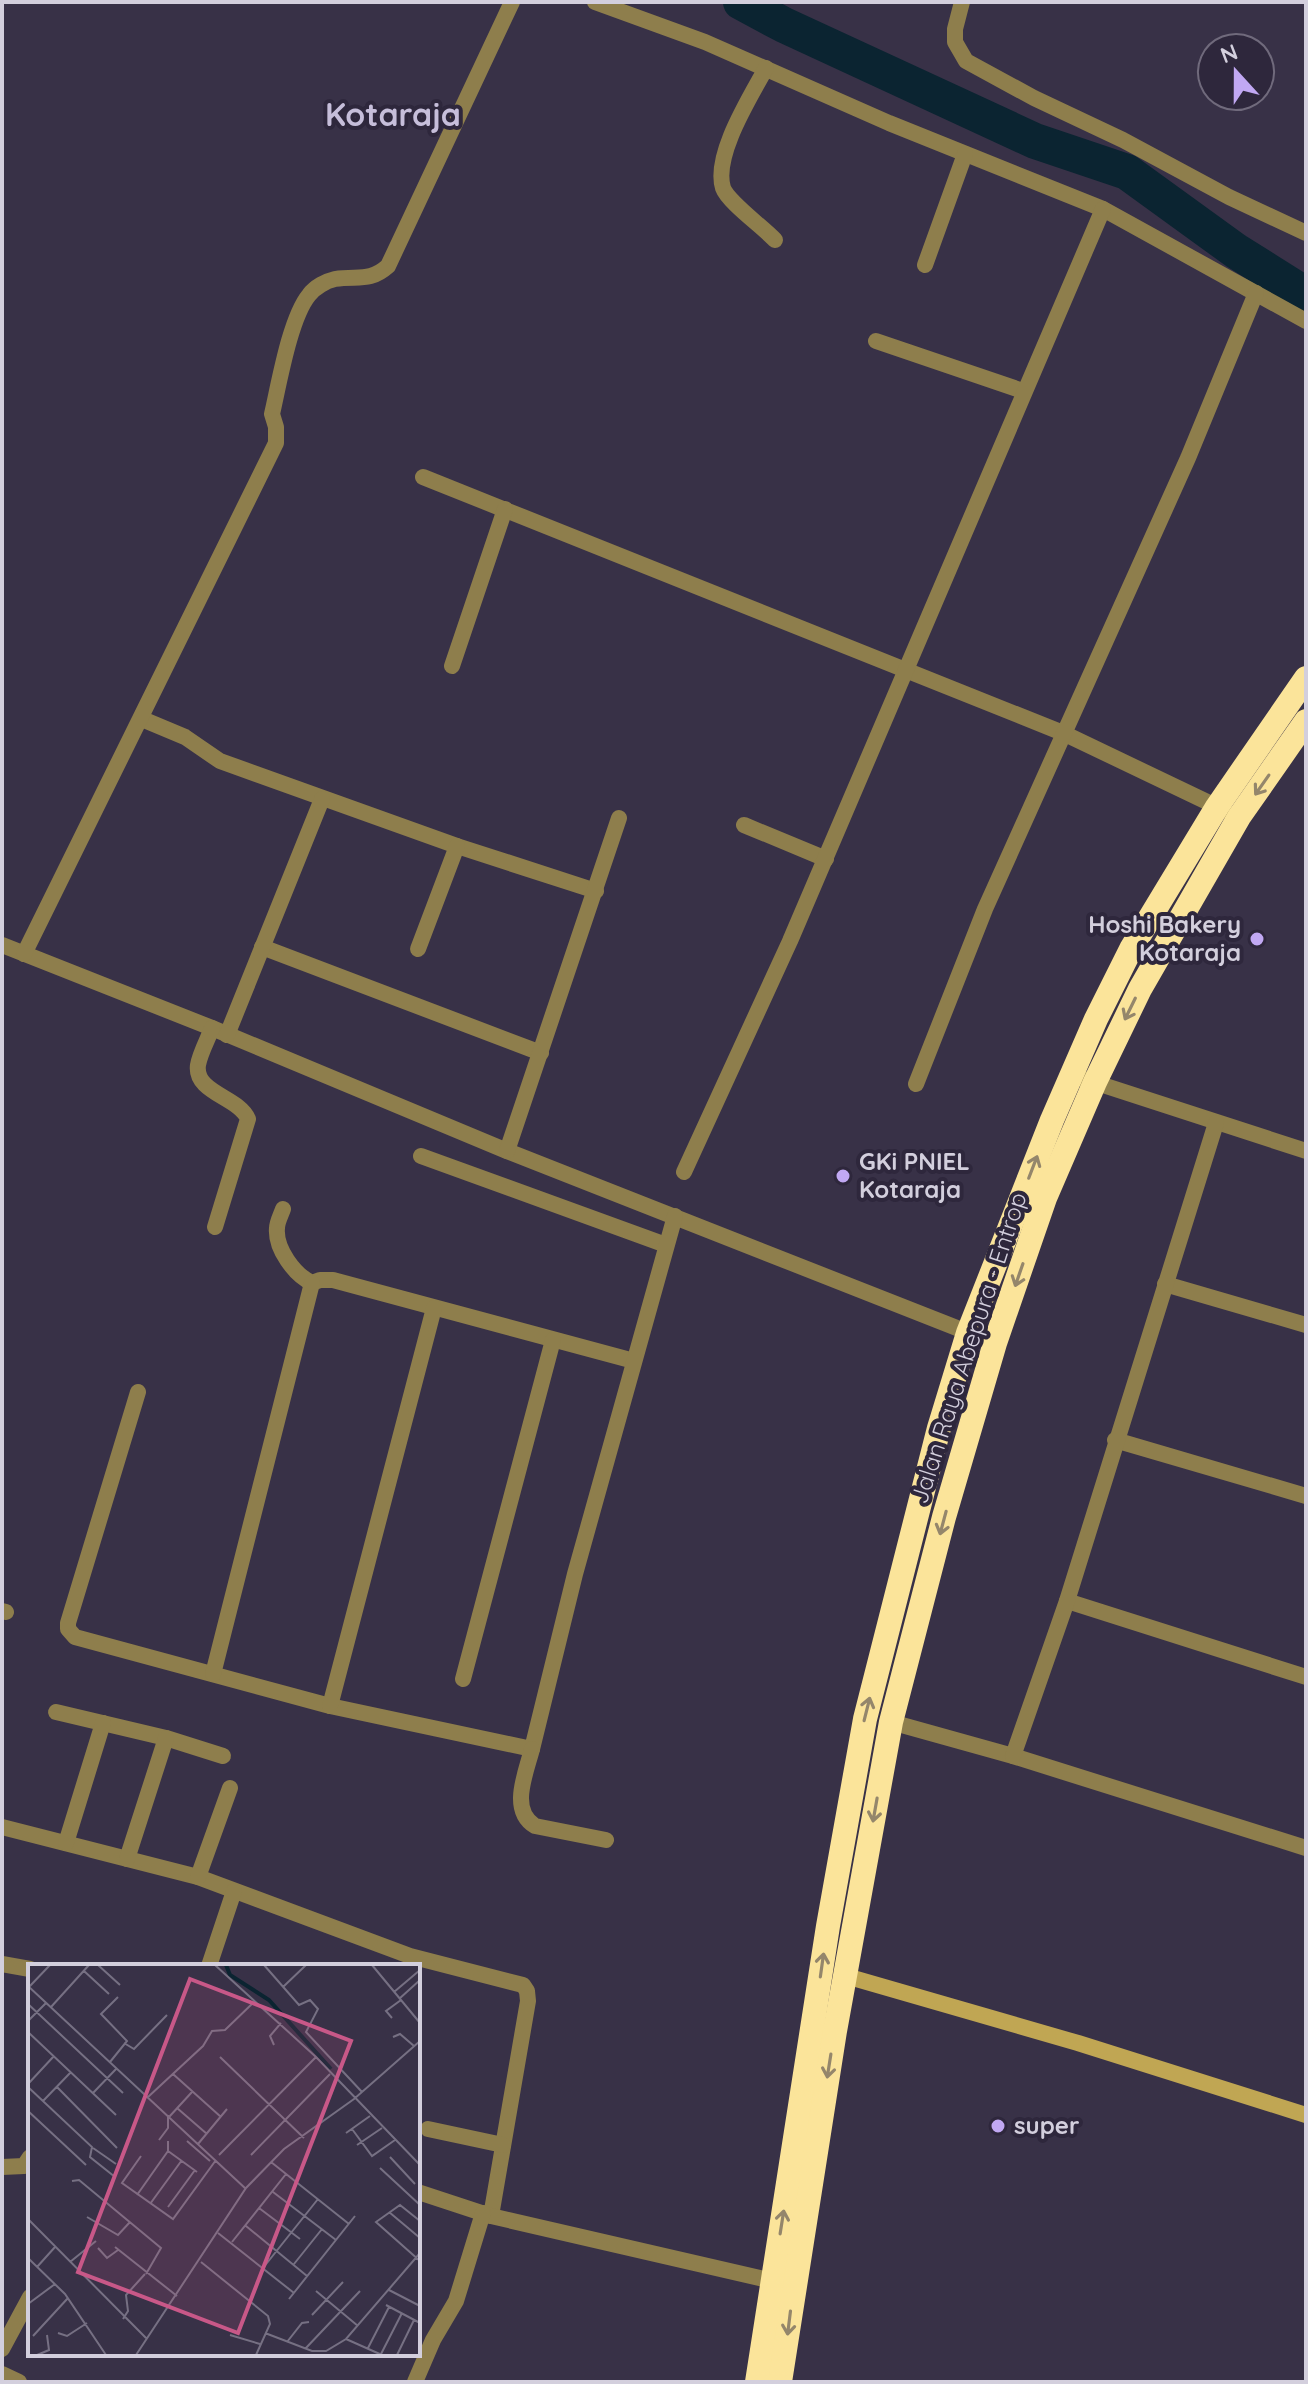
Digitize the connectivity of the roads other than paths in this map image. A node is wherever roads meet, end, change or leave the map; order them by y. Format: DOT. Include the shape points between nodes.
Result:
graph roads {
  1 [pos="512,2"];
  2 [pos="595,2"];
  3 [pos="962,2"];
  4 [pos="766,68"];
  5 [pos="965,154"];
  6 [pos="1103,209"];
  7 [pos="1306,233"];
  8 [pos="775,240"];
  9 [pos="925,265"];
  10 [pos="1256,293"];
  11 [pos="1306,321"];
  12 [pos="876,341"];
  13 [pos="1023,391"];
  14 [pos="423,477"];
  15 [pos="505,509"];
  16 [pos="452,666"];
  17 [pos="906,669"];
  18 [pos="1306,678"];
  19 [pos="142,719"];
  20 [pos="1306,721"];
  21 [pos="1063,733"];
  22 [pos="322,799"];
  23 [pos="1217,807"];
  24 [pos="1239,817"];
  25 [pos="619,818"];
  26 [pos="744,825"];
  27 [pos="457,846"];
  28 [pos="826,859"];
  29 [pos="596,891"];
  30 [pos="2,945"];
  31 [pos="262,947"];
  32 [pos="418,949"];
  33 [pos="24,954"];
  34 [pos="219,1031"];
  35 [pos="541,1053"];
  36 [pos="1083,1078"];
  37 [pos="916,1084"];
  38 [pos="1216,1123"];
  39 [pos="507,1151"];
  40 [pos="1306,1151"];
  41 [pos="421,1156"];
  42 [pos="684,1172"];
  43 [pos="283,1209"];
  44 [pos="675,1216"];
  45 [pos="215,1227"];
  46 [pos="666,1245"];
  47 [pos="312,1283"];
  48 [pos="1165,1284"];
  49 [pos="434,1308"];
  50 [pos="1306,1325"];
  51 [pos="968,1333"];
  52 [pos="553,1340"];
  53 [pos="995,1343"];
  54 [pos="634,1361"];
  55 [pos="138,1392"];
  56 [pos="1115,1440"];
  57 [pos="1306,1496"];
  58 [pos="1067,1601"];
  59 [pos="213,1674"];
  60 [pos="1306,1677"];
  61 [pos="463,1679"];
  62 [pos="330,1706"];
  63 [pos="56,1712"];
  64 [pos="891,1722"];
  65 [pos="103,1723"];
  66 [pos="166,1738"];
  67 [pos="532,1749"];
  68 [pos="223,1756"];
  69 [pos="1013,1756"];
  70 [pos="230,1788"];
  71 [pos="2,1827"];
  72 [pos="606,1840"];
  73 [pos="66,1843"];
  74 [pos="1306,1848"];
  75 [pos="127,1859"];
  76 [pos="198,1877"];
  77 [pos="234,1891"];
  78 [pos="2,1964"];
  79 [pos="210,1964"];
  80 [pos="28,1969"];
  81 [pos="846,1976"];
  82 [pos="1306,2115"];
  83 [pos="428,2129"];
  84 [pos="503,2145"];
  85 [pos="28,2160"];
  86 [pos="2,2167"];
  87 [pos="420,2193"];
  88 [pos="487,2215"];
  89 [pos="773,2281"];
  90 [pos="28,2301"];
  91 [pos="2,2349"];
  92 [pos="2,2374"];
  93 [pos="19,2382"];
  94 [pos="415,2382"];
  95 [pos="757,2382"];
  96 [pos="780,2382"];
  1 -- 19 [label="street" via="388,266 378,275 320,285 299,312 272,414 276,443"];
  2 -- 4 [label="street"];
  3 -- 7 [label="street" via="955,42 966,61"];
  4 -- 5 [label="street"];
  4 -- 8 [label="street" via="728,146 723,188"];
  5 -- 6 [label="street"];
  5 -- 9 [label="street"];
  6 -- 10 [label="street"];
  6 -- 13 [label="street"];
  10 -- 11 [label="street"];
  10 -- 21 [label="street" via="1188,458"];
  12 -- 13 [label="street"];
  13 -- 17 [label="street"];
  14 -- 15 [label="street"];
  15 -- 16 [label="street"];
  15 -- 17 [label="street"];
  17 -- 21 [label="street"];
  17 -- 28 [label="street"];
  18 -- 23 [label="highway"];
  19 -- 22 [label="street" via="185,737 220,761"];
  19 -- 33 [label="street"];
  20 -- 24 [label="highway, Jalan Raya Abepura - Entrop, one-way"];
  21 -- 23 [label="street"];
  21 -- 37 [label="street"];
  22 -- 27 [label="street"];
  22 -- 31 [label="street"];
  23 -- 24 [label="street"];
  23 -- 36 [label="highway" via="1131,949 1096,1019"];
  24 -- 36 [label="highway, Jalan Raya Abepura - Entrop, one-way"];
  25 -- 29 [label="street"];
  26 -- 28 [label="street"];
  27 -- 29 [label="street"];
  27 -- 32 [label="street"];
  28 -- 42 [label="street"];
  29 -- 35 [label="street"];
  30 -- 33 [label="street"];
  31 -- 34 [label="street"];
  31 -- 35 [label="street"];
  33 -- 34 [label="street"];
  34 -- 39 [label="street"];
  34 -- 45 [label="street" via="198,1067 200,1079 237,1103 248,1119"];
  35 -- 39 [label="street"];
  36 -- 38 [label="street"];
  51 -- 36 [label="highway, one-way"];
  36 -- 53 [label="highway, Jalan Raya Abepura - Entrop, one-way"];
  38 -- 40 [label="street"];
  38 -- 48 [label="street"];
  39 -- 44 [label="street"];
  41 -- 46 [label="street"];
  43 -- 47 [label="street" via="277,1229 282,1250"];
  44 -- 46 [label="street"];
  44 -- 51 [label="street"];
  46 -- 54 [label="street"];
  47 -- 49 [label="street" via="333,1280"];
  47 -- 59 [label="street"];
  48 -- 50 [label="street"];
  48 -- 56 [label="street"];
  49 -- 52 [label="street"];
  49 -- 62 [label="street"];
  51 -- 53 [label="street"];
  89 -- 51 [label="highway, one-way" via="865,1719"];
  52 -- 54 [label="street"];
  52 -- 61 [label="street"];
  53 -- 64 [label="highway, Jalan Raya Abepura - Entrop, one-way"];
  54 -- 67 [label="street"];
  55 -- 59 [label="street" via="68,1629 75,1637"];
  56 -- 57 [label="street"];
  56 -- 58 [label="street"];
  58 -- 60 [label="street"];
  58 -- 69 [label="street"];
  59 -- 62 [label="street"];
  62 -- 67 [label="street"];
  63 -- 65 [label="street"];
  64 -- 69 [label="street"];
  64 -- 81 [label="highway, Jalan Raya Abepura - Entrop, one-way"];
  65 -- 66 [label="street"];
  65 -- 73 [label="street"];
  66 -- 68 [label="street"];
  66 -- 75 [label="street"];
  67 -- 72 [label="street" via="520,1802 527,1821"];
  69 -- 74 [label="street"];
  70 -- 76 [label="street"];
  71 -- 73 [label="street"];
  73 -- 75 [label="street"];
  75 -- 76 [label="street"];
  76 -- 77 [label="street"];
  77 -- 79 [label="street"];
  77 -- 84 [label="street" via="410,1956 523,1985 528,2001"];
  78 -- 80 [label="street"];
  81 -- 82 [label="street"];
  81 -- 96 [label="highway, Jalan Raya Abepura - Entrop, one-way"];
  83 -- 84 [label="street"];
  84 -- 88 [label="street"];
  85 -- 86 [label="street" via="24,2166"];
  87 -- 88 [label="street"];
  88 -- 89 [label="street"];
  88 -- 94 [label="street" via="456,2301"];
  89 -- 95 [label="highway"];
  90 -- 91 [label="street"];
  92 -- 93 [label="street"];
}
